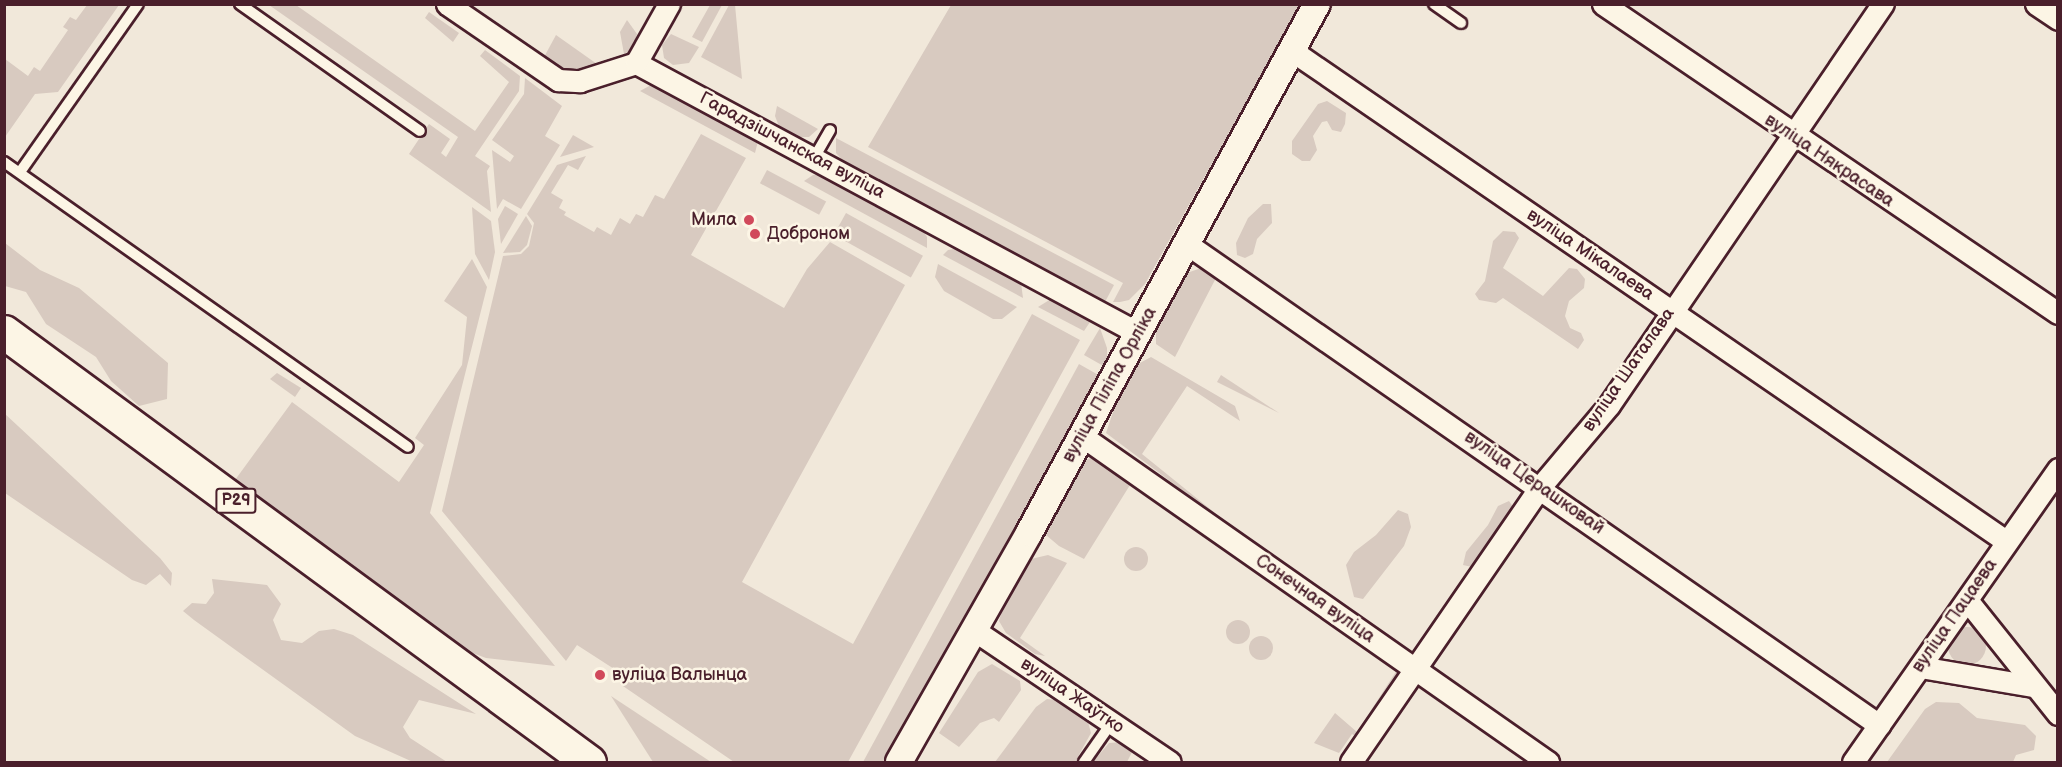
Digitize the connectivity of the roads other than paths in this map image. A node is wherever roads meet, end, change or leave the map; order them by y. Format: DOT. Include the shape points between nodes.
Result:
graph roads {
  1 [pos="138,4"];
  2 [pos="240,4"];
  3 [pos="447,4"];
  4 [pos="669,4"];
  5 [pos="1317,4"];
  6 [pos="1434,4"];
  7 [pos="1604,4"];
  8 [pos="1883,4"];
  9 [pos="2036,4"];
  10 [pos="2058,19"];
  11 [pos="1461,22"];
  12 [pos="1292,50"];
  13 [pos="636,63"];
  14 [pos="830,130"];
  15 [pos="420,131"];
  16 [pos="1791,136"];
  17 [pos="814,158"];
  18 [pos="4,162"];
  19 [pos="20,172"];
  20 [pos="1187,244"];
  21 [pos="1671,311"];
  22 [pos="2058,313"];
  23 [pos="4,332"];
  24 [pos="1138,333"];
  25 [pos="1082,436"];
  26 [pos="408,447"];
  27 [pos="2058,469"];
  28 [pos="1540,487"];
  29 [pos="2006,541"];
  30 [pos="1967,600"];
  31 [pos="974,630"];
  32 [pos="1920,667"];
  33 [pos="1415,668"];
  34 [pos="2032,686"];
  35 [pos="2058,714"];
  36 [pos="1112,722"];
  37 [pos="1879,725"];
  38 [pos="589,762"];
  39 [pos="899,762"];
  40 [pos="1084,762"];
  41 [pos="1170,762"];
  42 [pos="1351,762"];
  43 [pos="1548,762"];
  44 [pos="1854,762"];
  1 -- 19 [label="lane"];
  2 -- 15 [label="lane"];
  3 -- 13 [label="street" via="558,80 580,81"];
  4 -- 13 [label="street"];
  5 -- 12 [label="street, вуліца Піліпа Орліка"];
  6 -- 11 [label="lane"];
  7 -- 16 [label="street, вуліца Някрасава"];
  8 -- 16 [label="street, вуліца Шаталава"];
  9 -- 10 [label="street"];
  12 -- 20 [label="street, вуліца Піліпа Орліка"];
  12 -- 21 [label="street, вуліца Мікалаева"];
  13 -- 17 [label="street, Гарадзішчанская вуліца"];
  14 -- 17 [label="lane"];
  16 -- 21 [label="street, вуліца Шаталава"];
  16 -- 22 [label="street, вуліца Някрасава"];
  17 -- 24 [label="street, Гарадзішчанская вуліца"];
  18 -- 19 [label="lane"];
  19 -- 26 [label="lane"];
  20 -- 24 [label="street, вуліца Піліпа Орліка"];
  20 -- 28 [label="street, вуліца Церашковай"];
  21 -- 28 [label="street, вуліца Шаталава" via="1609,405"];
  21 -- 29 [label="street, вуліца Мікалаева"];
  23 -- 38 [label="main road, Р29"];
  24 -- 25 [label="street, вуліца Піліпа Орліка"];
  25 -- 31 [label="street, вуліца Піліпа Орліка"];
  25 -- 33 [label="street, Сонечная вуліца"];
  27 -- 29 [label="street, вуліца Пацаева"];
  28 -- 33 [label="street, вуліца Шаталава"];
  28 -- 37 [label="street, вуліца Церашковай"];
  29 -- 30 [label="street, вуліца Пацаева"];
  30 -- 32 [label="street, вуліца Пацаева"];
  30 -- 34 [label="street"];
  31 -- 36 [label="street, вуліца Жаўтко"];
  31 -- 39 [label="street, вуліца Піліпа Орліка"];
  32 -- 34 [label="street"];
  32 -- 37 [label="street, вуліца Пацаева"];
  33 -- 42 [label="street, вуліца Шаталава"];
  33 -- 43 [label="street, Сонечная вуліца"];
  34 -- 35 [label="street"];
  36 -- 40 [label="lane"];
  36 -- 41 [label="street, вуліца Жаўтко"];
  37 -- 44 [label="street, вуліца Пацаева"];
}
